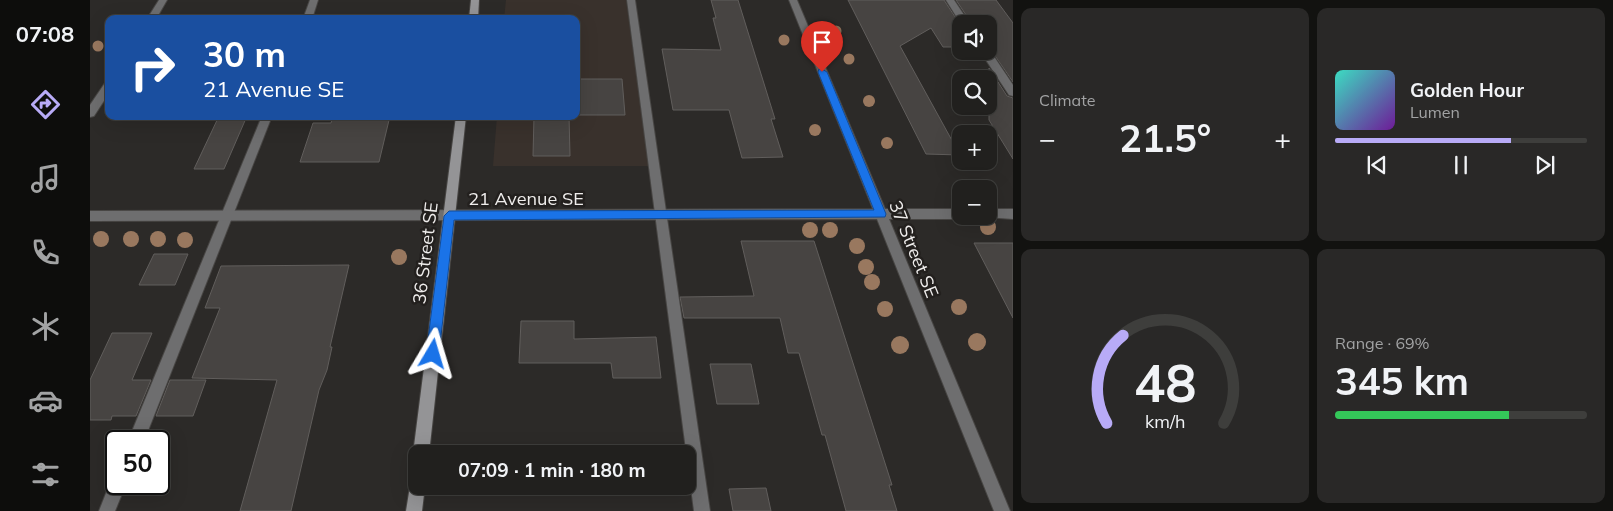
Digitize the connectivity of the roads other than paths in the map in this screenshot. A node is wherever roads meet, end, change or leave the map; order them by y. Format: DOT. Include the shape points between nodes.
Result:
graph roads {
  1 [pos="163,0"];
  2 [pos="314,0"];
  3 [pos="475,0"];
  4 [pos="631,0"];
  5 [pos="793,0"];
  6 [pos="950,0"];
  7 [pos="154,15"];
  8 [pos="308,15"];
  9 [pos="473,15"];
  10 [pos="960,15"];
  11 [pos="991,60"];
  12 [pos="105,90"];
  13 [pos="1013,92"];
  14 [pos="90,114"];
  15 [pos="265,120"];
  16 [pos="461,120"];
  17 [pos="881,214"];
  18 [pos="952,214"];
  19 [pos="997,214"];
  20 [pos="1013,214"];
  21 [pos="661,215"];
  22 [pos="90,216"];
  23 [pos="226,216"];
  24 [pos="449,216"];
  25 [pos="140,430"];
  26 [pos="422,445"];
  27 [pos="114,495"];
  28 [pos="416,495"];
  29 [pos="107,511"];
  30 [pos="414,511"];
  31 [pos="702,511"];
  32 [pos="1002,511"];
  1 -- 7 [label="street"];
  2 -- 8 [label="street"];
  3 -- 9 [label="main road"];
  4 -- 21 [label="street"];
  5 -- 17 [label="street, 37 Street SE"];
  6 -- 10 [label="street"];
  11 -- 13 [label="street"];
  12 -- 14 [label="street"];
  15 -- 23 [label="street"];
  16 -- 24 [label="main road, 36 Street SE"];
  17 -- 18 [label="street, 21 Avenue SE"];
  17 -- 21 [label="street, 21 Avenue SE"];
  17 -- 32 [label="street, 37 Street SE"];
  19 -- 20 [label="street"];
  21 -- 24 [label="street, 21 Avenue SE"];
  21 -- 31 [label="street"];
  22 -- 23 [label="street, 21 Avenue SE"];
  23 -- 24 [label="street, 21 Avenue SE"];
  23 -- 25 [label="street"];
  24 -- 26 [label="main road, 36 Street SE"];
  27 -- 29 [label="street"];
  28 -- 30 [label="main road"];
}
